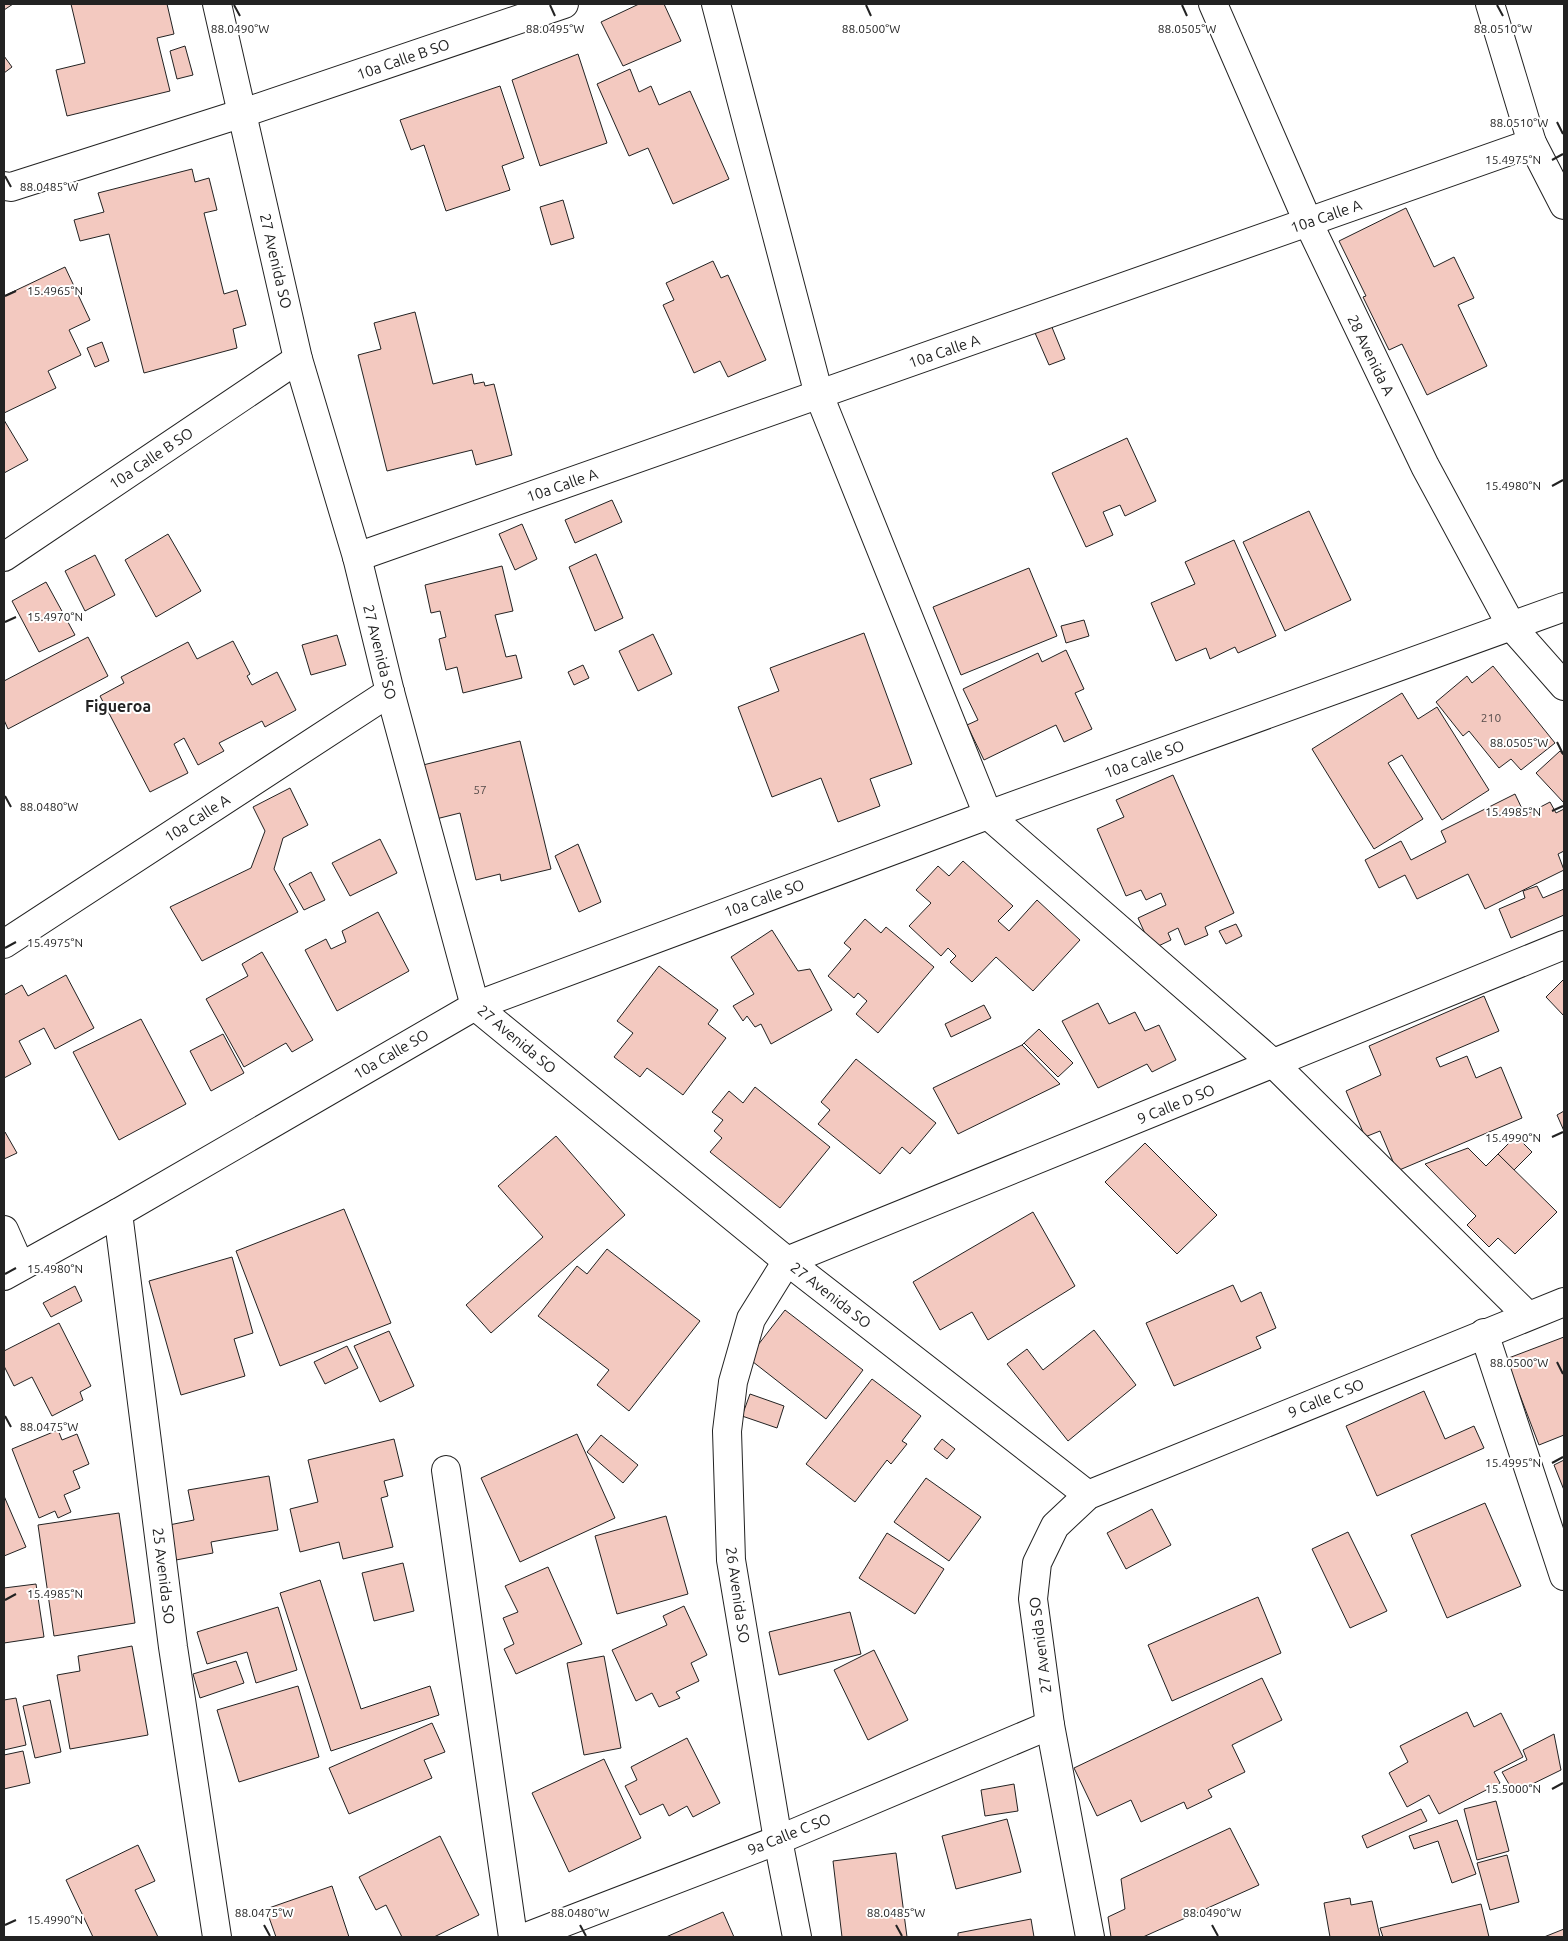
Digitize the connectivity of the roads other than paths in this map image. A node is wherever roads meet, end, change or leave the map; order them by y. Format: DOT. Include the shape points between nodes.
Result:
graph roads {
  1 [pos="217,4"];
  2 [pos="564,4"];
  3 [pos="716,4"];
  4 [pos="1213,4"];
  5 [pos="1490,4"];
  6 [pos="243,113"];
  7 [pos="1532,143"];
  8 [pos="4,186"];
  9 [pos="1564,205"];
  10 [pos="1308,222"];
  11 [pos="298,359"];
  12 [pos="819,395"];
  13 [pos="4,557"];
  14 [pos="357,557"];
  15 [pos="1564,607"];
  16 [pos="1512,627"];
  17 [pos="1564,686"];
  18 [pos="390,692"];
  19 [pos="988,815"];
  20 [pos="4,944"];
  21 [pos="1564,946"];
  22 [pos="475,1006"];
  23 [pos="1274,1064"];
  24 [pos="118,1213"];
  25 [pos="4,1230"];
  26 [pos="787,1261"];
  27 [pos="12,1271"];
  28 [pos="1564,1302"];
  29 [pos="1528,1316"];
  30 [pos="1484,1333"];
  31 [pos="446,1470"];
  32 [pos="1088,1495"];
  33 [pos="1564,1576"];
  34 [pos="1050,1725"];
  35 [pos="778,1840"];
  36 [pos="217,1937"];
  37 [pos="512,1937"];
  38 [pos="526,1937"];
  39 [pos="797,1937"];
  40 [pos="1090,1937"];
  1 -- 6 [label="street, 27 Avenida SO"];
  2 -- 6 [label="street, 10a Calle B SO"];
  3 -- 12 [label="street"];
  4 -- 10 [label="street, 28 Avenida A"];
  5 -- 7 [label="street"];
  6 -- 8 [label="street" via="11,187"];
  6 -- 11 [label="street, 27 Avenida SO"];
  7 -- 9 [label="street"];
  7 -- 10 [label="street, 10a Calle A"];
  10 -- 12 [label="street, 10a Calle A"];
  10 -- 16 [label="street, 28 Avenida A" via="1425,466"];
  11 -- 13 [label="street, 10a Calle B SO"];
  11 -- 14 [label="street, 27 Avenida SO"];
  12 -- 14 [label="street, 10a Calle A"];
  12 -- 19 [label="street"];
  14 -- 18 [label="street, 27 Avenida SO"];
  15 -- 16 [label="street, 10a Calle SO"];
  16 -- 17 [label="street, 28 Avenida A"];
  16 -- 19 [label="street, 10a Calle SO"];
  18 -- 20 [label="street, 10a Calle A"];
  18 -- 22 [label="street, 27 Avenida SO"];
  19 -- 22 [label="street, 10a Calle SO"];
  19 -- 23 [label="street"];
  21 -- 23 [label="street, 9 Calle D SO"];
  22 -- 24 [label="street, 10a Calle SO"];
  22 -- 26 [label="street, 27 Avenida SO"];
  23 -- 26 [label="street, 9 Calle D SO"];
  23 -- 29 [label="street"];
  24 -- 27 [label="street, 10a Calle SO"];
  24 -- 36 [label="street, 25 Avenida SO" via="173,1647"];
  25 -- 27 [label="street"];
  26 -- 32 [label="street, 27 Avenida SO"];
  26 -- 35 [label="street, 26 Avenida SO" via="751,1319 733,1382 727,1431 731,1560"];
  28 -- 29 [label="street, 9 Calle C SO"];
  29 -- 30 [label="street, 9 Calle C SO"];
  30 -- 32 [label="street, 9 Calle C SO"];
  30 -- 33 [label="street"];
  31 -- 37 [label="street"];
  32 -- 34 [label="street, 27 Avenida SO" via="1056,1526 1037,1562 1033,1599"];
  34 -- 35 [label="street, 9a Calle C SO"];
  34 -- 40 [label="street, 27 Avenida SO"];
  35 -- 38 [label="street, 9a Calle C SO"];
  35 -- 39 [label="street, 26 Avenida SO"];
}
